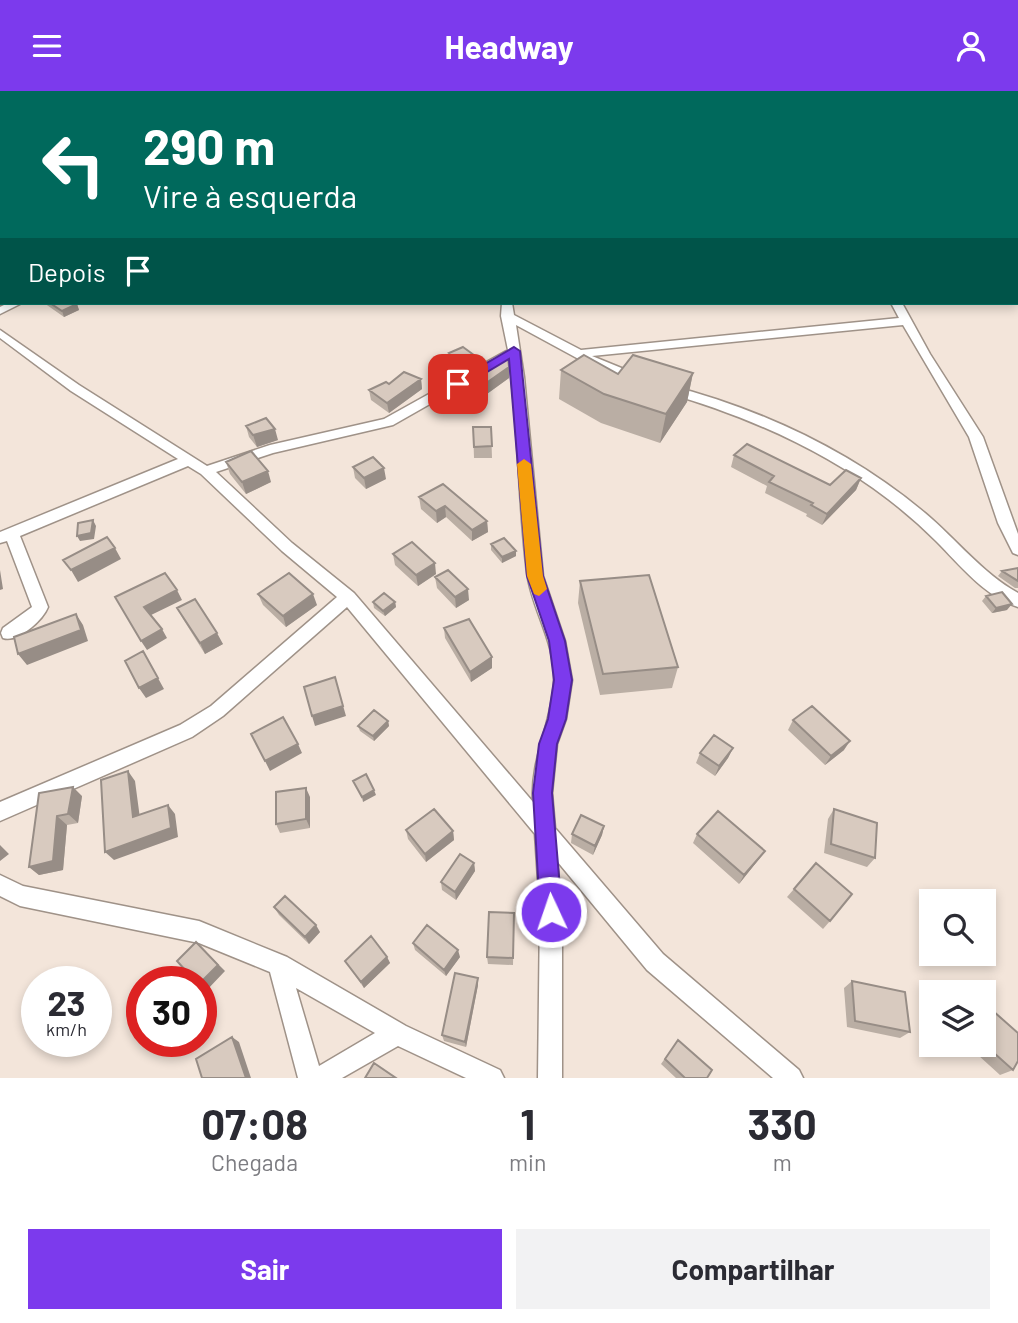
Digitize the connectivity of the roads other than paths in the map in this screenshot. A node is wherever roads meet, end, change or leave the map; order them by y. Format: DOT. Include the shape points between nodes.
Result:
graph roads {
  1 [pos="898,305"];
  2 [pos="507,309"];
  3 [pos="907,321"];
  4 [pos="0,333"];
  5 [pos="546,338"];
  6 [pos="514,350"];
  7 [pos="578,354"];
  8 [pos="189,460"];
  9 [pos="206,471"];
  10 [pos="6,536"];
  11 [pos="1016,539"];
  12 [pos="348,597"];
  13 [pos="1018,601"];
  14 [pos="9,633"];
  15 [pos="0,812"];
  16 [pos="547,835"];
  17 [pos="0,885"];
  18 [pos="279,965"];
  19 [pos="398,1034"];
  20 [pos="310,1078"];
  21 [pos="321,1078"];
  22 [pos="492,1078"];
  23 [pos="550,1078"];
  24 [pos="791,1078"];
  1 -- 3 [label="street"];
  2 -- 5 [label="street"];
  2 -- 6 [label="street"];
  3 -- 7 [label="street"];
  3 -- 11 [label="street" via="976,437"];
  4 -- 8 [label="street" via="75,388"];
  5 -- 6 [label="street"];
  5 -- 7 [label="street"];
  6 -- 9 [label="street" via="388,422 270,449"];
  6 -- 16 [label="street" via="535,576 557,641 563,680 542,793"];
  7 -- 13 [label="street" via="768,423 871,480 919,516 985,579"];
  8 -- 9 [label="street"];
  8 -- 10 [label="street"];
  9 -- 12 [label="street"];
  10 -- 14 [label="street" via="40,607"];
  12 -- 15 [label="street" via="196,724"];
  12 -- 16 [label="street"];
  16 -- 23 [label="street"];
  16 -- 24 [label="street" via="655,962"];
  17 -- 18 [label="street" via="20,896 199,932"];
  18 -- 19 [label="street"];
  18 -- 20 [label="street"];
  19 -- 21 [label="street"];
  19 -- 22 [label="street"];
}
